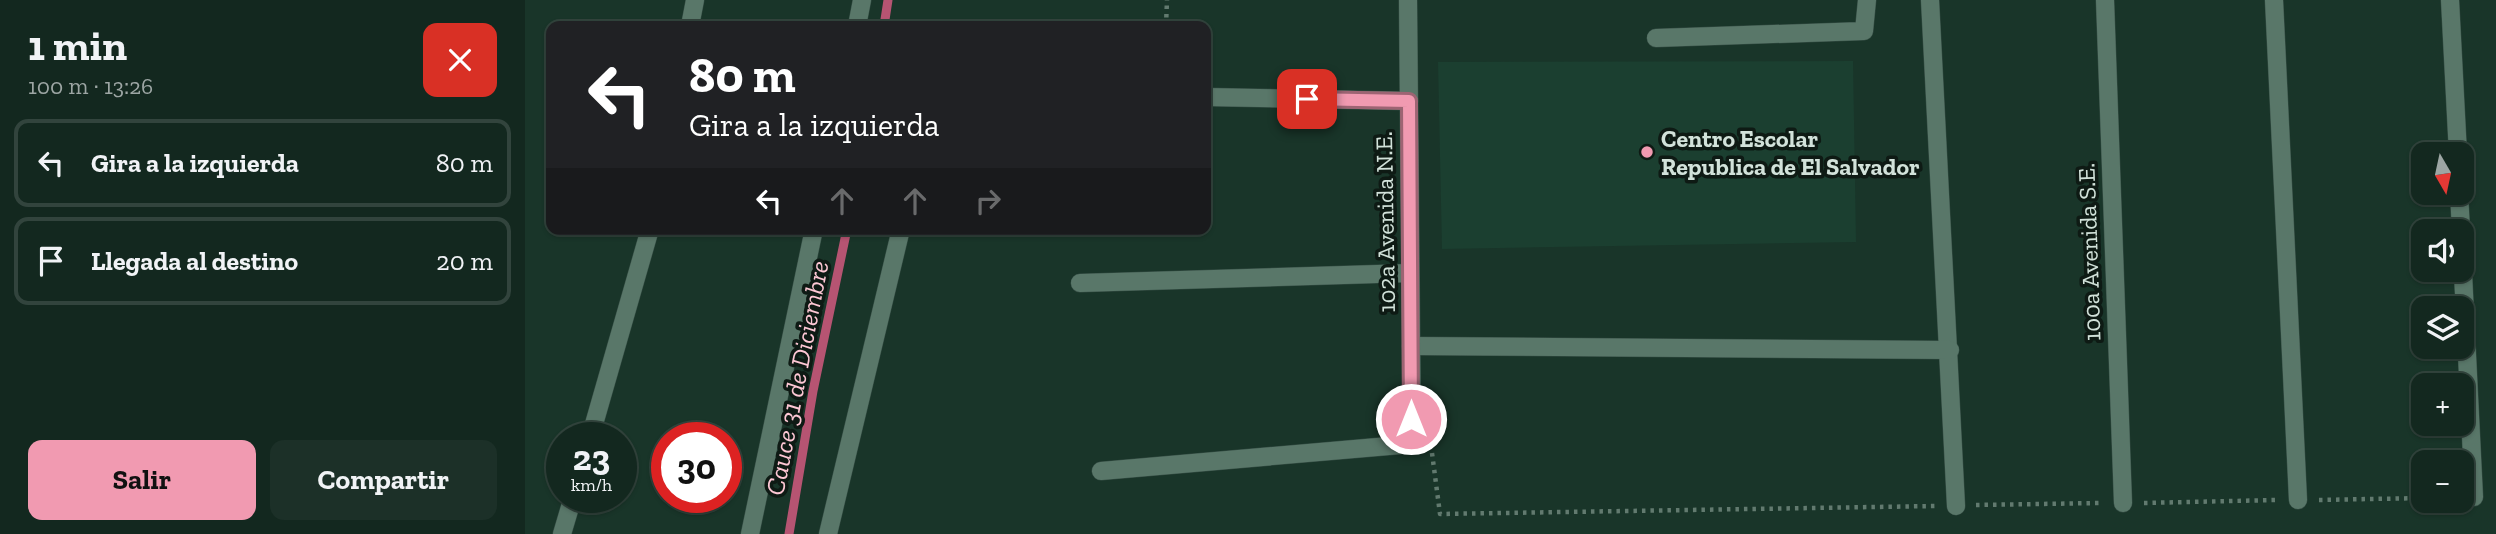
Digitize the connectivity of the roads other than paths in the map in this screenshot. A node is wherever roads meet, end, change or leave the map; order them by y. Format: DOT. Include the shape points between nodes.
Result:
graph roads {
  1 [pos="695,0"];
  2 [pos="862,0"];
  3 [pos="1408,0"];
  4 [pos="1867,0"];
  5 [pos="1930,0"];
  6 [pos="2105,0"];
  7 [pos="2274,0"];
  8 [pos="2450,0"];
  9 [pos="691,21"];
  10 [pos="858,21"];
  11 [pos="1656,38"];
  12 [pos="1211,97"];
  13 [pos="1409,101"];
  14 [pos="2457,142"];
  15 [pos="648,235"];
  16 [pos="813,235"];
  17 [pos="900,235"];
  18 [pos="1410,273"];
  19 [pos="2463,282"];
  20 [pos="1080,283"];
  21 [pos="1411,346"];
  22 [pos="1950,350"];
  23 [pos="595,422"];
  24 [pos="2472,450"];
  25 [pos="1101,471"];
  26 [pos="2298,500"];
  27 [pos="2123,503"];
  28 [pos="1957,506"];
  29 [pos="568,513"];
  30 [pos="562,534"];
  31 [pos="750,534"];
  32 [pos="828,534"];
  1 -- 9 [label="street"];
  2 -- 10 [label="street"];
  3 -- 13 [label="street, 102a Avenida N.E."];
  4 -- 11 [label="street" via="1864,30"];
  5 -- 22 [label="street"];
  6 -- 27 [label="street, 100a Avenida S.E."];
  7 -- 26 [label="street"];
  8 -- 14 [label="street"];
  12 -- 13 [label="street"];
  13 -- 18 [label="street, 102a Avenida N.E."];
  15 -- 23 [label="street"];
  16 -- 31 [label="street"];
  17 -- 32 [label="street"];
  18 -- 20 [label="street"];
  18 -- 21 [label="street, 102a Avenida N.E."];
  19 -- 24 [label="street"];
  21 -- 22 [label="street"];
  21 -- 25 [label="street, 102a Avenida N.E." via="1412,444"];
  22 -- 28 [label="street"];
  29 -- 30 [label="street"];
}
